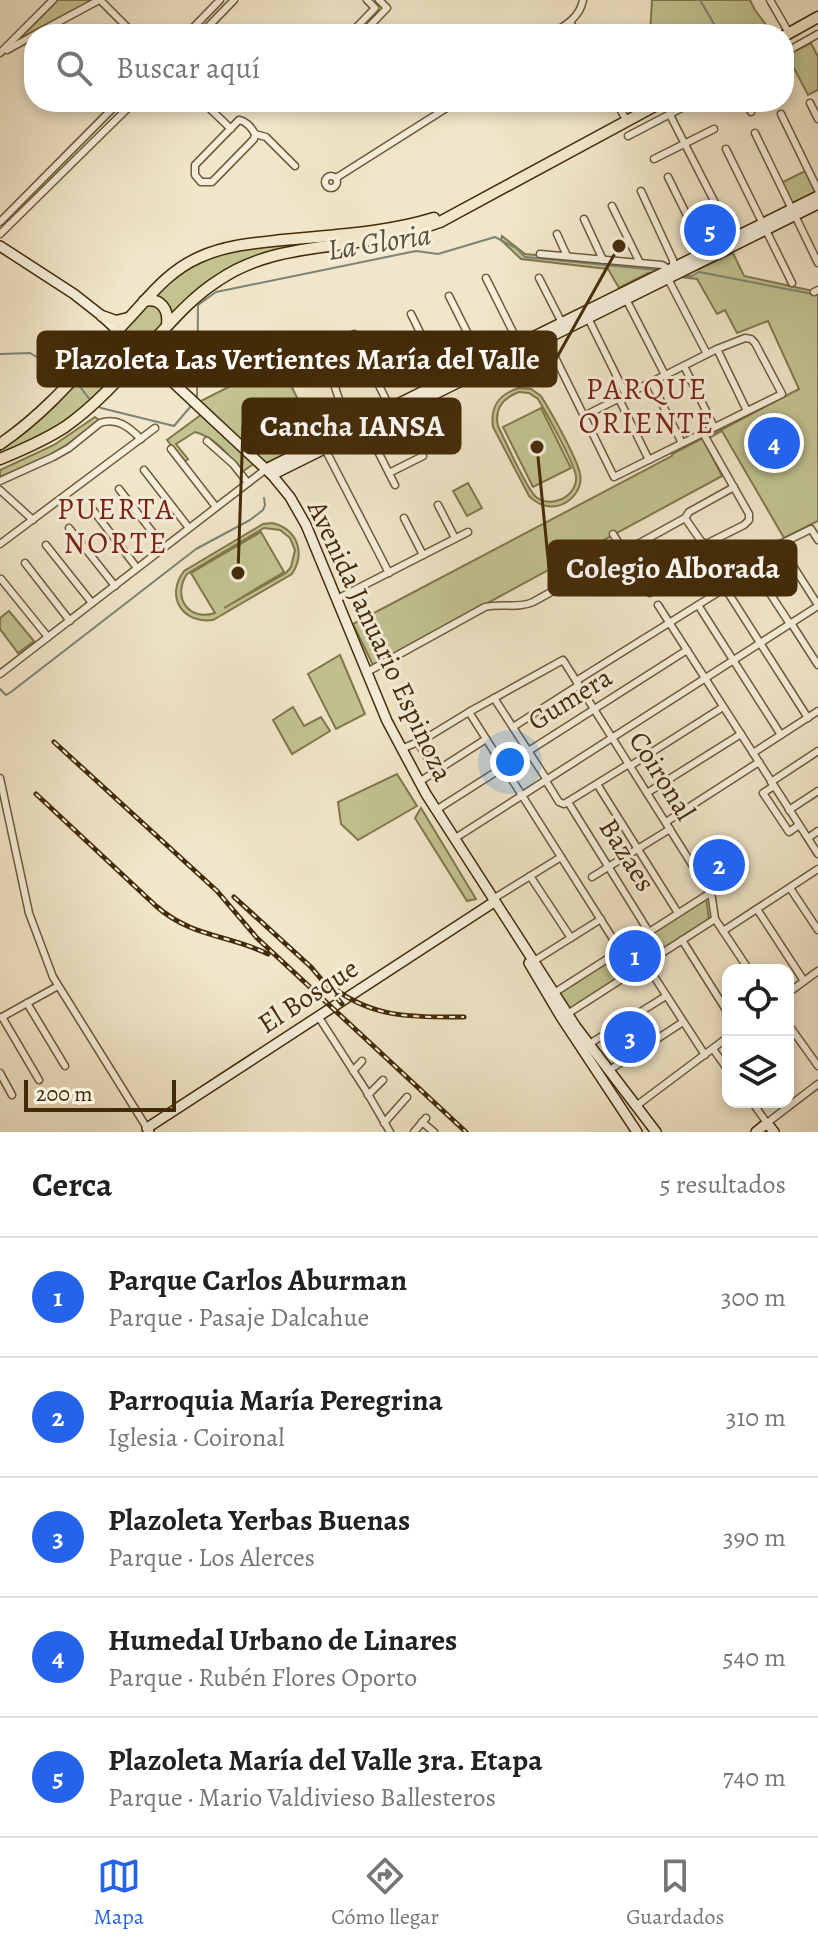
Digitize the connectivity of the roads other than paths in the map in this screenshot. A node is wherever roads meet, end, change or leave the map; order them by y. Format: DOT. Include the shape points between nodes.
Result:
graph roads {
  1 [pos="53,0"];
  2 [pos="99,0"];
  3 [pos="220,0"];
  4 [pos="234,0"];
  5 [pos="367,0"];
  6 [pos="583,0"];
  7 [pos="770,0"];
  8 [pos="380,1"];
  9 [pos="375,8"];
  10 [pos="818,17"];
  11 [pos="570,22"];
  12 [pos="29,24"];
  13 [pos="54,24"];
  14 [pos="124,24"];
  15 [pos="197,24"];
  16 [pos="211,24"];
  17 [pos="360,24"];
  18 [pos="372,24"];
  19 [pos="567,24"];
  20 [pos="781,24"];
  21 [pos="24,29"];
  22 [pos="794,30"];
  23 [pos="817,37"];
  24 [pos="24,40"];
  25 [pos="794,48"];
  26 [pos="810,103"];
  27 [pos="109,112"];
  28 [pos="124,112"];
  29 [pos="213,112"];
  30 [pos="440,112"];
  31 [pos="622,112"];
  32 [pos="644,112"];
  33 [pos="675,112"];
  34 [pos="781,114"];
  35 [pos="670,115"];
  36 [pos="818,119"];
  37 [pos="627,121"];
  38 [pos="231,129"];
  39 [pos="714,129"];
  40 [pos="755,133"];
  41 [pos="255,134"];
  42 [pos="628,136"];
  43 [pos="684,144"];
  44 [pos="726,149"];
  45 [pos="654,159"];
  46 [pos="295,166"];
  47 [pos="668,177"];
  48 [pos="336,178"];
  49 [pos="641,191"];
  50 [pos="818,193"];
  51 [pos="486,197"];
  52 [pos="818,204"];
  53 [pos="612,206"];
  54 [pos="793,212"];
  55 [pos="584,219"];
  56 [pos="0,222"];
  57 [pos="764,226"];
  58 [pos="0,234"];
  59 [pos="557,234"];
  60 [pos="735,241"];
  61 [pos="0,246"];
  62 [pos="540,254"];
  63 [pos="706,255"];
  64 [pos="567,256"];
  65 [pos="603,260"];
  66 [pos="640,263"];
  67 [pos="818,263"];
  68 [pos="668,272"];
  69 [pos="486,278"];
  70 [pos="539,278"];
  71 [pos="792,283"];
  72 [pos="449,296"];
  73 [pos="626,299"];
  74 [pos="144,301"];
  75 [pos="411,314"];
  76 [pos="102,316"];
  77 [pos="130,317"];
  78 [pos="588,318"];
  79 [pos="562,323"];
  80 [pos="166,328"];
  81 [pos="117,330"];
  82 [pos="354,334"];
  83 [pos="544,336"];
  84 [pos="359,345"];
  85 [pos="520,347"];
  86 [pos="717,349"];
  87 [pos="142,353"];
  88 [pos="707,354"];
  89 [pos="90,360"];
  90 [pos="482,362"];
  91 [pos="684,366"];
  92 [pos="157,367"];
  93 [pos="128,368"];
  94 [pos="665,375"];
  95 [pos="303,376"];
  96 [pos="376,380"];
  97 [pos="115,382"];
  98 [pos="651,382"];
  99 [pos="446,384"];
  100 [pos="622,397"];
  101 [pos="340,402"];
  102 [pos="390,408"];
  103 [pos="747,411"];
  104 [pos="316,414"];
  105 [pos="584,416"];
  106 [pos="714,427"];
  107 [pos="155,428"];
  108 [pos="366,428"];
  109 [pos="347,432"];
  110 [pos="703,433"];
  111 [pos="141,439"];
  112 [pos="207,441"];
  113 [pos="682,443"];
  114 [pos="0,444"];
  115 [pos="171,449"];
  116 [pos="325,449"];
  117 [pos="423,456"];
  118 [pos="0,459"];
  119 [pos="649,460"];
  120 [pos="290,461"];
  121 [pos="144,470"];
  122 [pos="269,472"];
  123 [pos="389,473"];
  124 [pos="0,481"];
  125 [pos="248,483"];
  126 [pos="395,485"];
  127 [pos="734,487"];
  128 [pos="119,489"];
  129 [pos="0,490"];
  130 [pos="438,505"];
  131 [pos="216,507"];
  132 [pos="93,510"];
  133 [pos="404,518"];
  134 [pos="685,518"];
  135 [pos="33,520"];
  136 [pos="69,528"];
  137 [pos="189,528"];
  138 [pos="468,532"];
  139 [pos="613,534"];
  140 [pos="455,538"];
  141 [pos="818,540"];
  142 [pos="1,541"];
  143 [pos="706,544"];
  144 [pos="779,544"];
  145 [pos="46,545"];
  146 [pos="164,547"];
  147 [pos="623,552"];
  148 [pos="423,555"];
  149 [pos="25,563"];
  150 [pos="137,568"];
  151 [pos="389,573"];
  152 [pos="1,579"];
  153 [pos="738,580"];
  154 [pos="643,583"];
  155 [pos="115,586"];
  156 [pos="725,588"];
  157 [pos="650,593"];
  158 [pos="337,599"];
  159 [pos="92,603"];
  160 [pos="658,605"];
  161 [pos="698,605"];
  162 [pos="818,605"];
  163 [pos="70,621"];
  164 [pos="669,623"];
  165 [pos="791,624"];
  166 [pos="48,637"];
  167 [pos="760,643"];
  168 [pos="687,650"];
  169 [pos="733,661"];
  170 [pos="818,665"];
  171 [pos="367,672"];
  172 [pos="0,674"];
  173 [pos="705,679"];
  174 [pos="578,683"];
  175 [pos="494,698"];
  176 [pos="723,707"];
  177 [pos="594,709"];
  178 [pos="818,711"];
  179 [pos="469,712"];
  180 [pos="808,718"];
  181 [pos="513,727"];
  182 [pos="741,734"];
  183 [pos="781,735"];
  184 [pos="612,738"];
  185 [pos="486,739"];
  186 [pos="418,743"];
  187 [pos="401,749"];
  188 [pos="528,751"];
  189 [pos="818,751"];
  190 [pos="753,753"];
  191 [pos="759,762"];
  192 [pos="629,765"];
  193 [pos="504,767"];
  194 [pos="436,771"];
  195 [pos="0,778"];
  196 [pos="546,780"];
  197 [pos="419,782"];
  198 [pos="597,784"];
  199 [pos="773,784"];
  200 [pos="818,791"];
  201 [pos="647,793"];
  202 [pos="522,796"];
  203 [pos="568,802"];
  204 [pos="436,810"];
  205 [pos="789,810"];
  206 [pos="799,825"];
  207 [pos="668,826"];
  208 [pos="818,831"];
  209 [pos="808,838"];
  210 [pos="454,839"];
  211 [pos="638,849"];
  212 [pos="818,854"];
  213 [pos="561,857"];
  214 [pos="609,867"];
  215 [pos="818,869"];
  216 [pos="530,876"];
  217 [pos="592,877"];
  218 [pos="790,888"];
  219 [pos="710,893"];
  220 [pos="493,900"];
  221 [pos="757,909"];
  222 [pos="678,913"];
  223 [pos="601,919"];
  224 [pos="715,919"];
  225 [pos="509,925"];
  226 [pos="818,930"];
  227 [pos="723,931"];
  228 [pos="649,932"];
  229 [pos="571,938"];
  230 [pos="682,940"];
  231 [pos="620,950"];
  232 [pos="534,961"];
  233 [pos="646,964"];
  234 [pos="745,964"];
  235 [pos="818,971"];
  236 [pos="634,972"];
  237 [pos="804,981"];
  238 [pos="58,986"];
  239 [pos="794,988"];
  240 [pos="554,993"];
  241 [pos="666,996"];
  242 [pos="27,1003"];
  243 [pos="722,1003"];
  244 [pos="572,1011"];
  245 [pos="318,1016"];
  246 [pos="1,1017"];
  247 [pos="683,1022"];
  248 [pos="794,1032"];
  249 [pos="594,1041"];
  250 [pos="722,1042"];
  251 [pos="713,1049"];
  252 [pos="705,1055"];
  253 [pos="362,1061"];
  254 [pos="722,1062"];
  255 [pos="65,1066"];
  256 [pos="818,1066"];
  257 [pos="614,1067"];
  258 [pos="353,1071"];
  259 [pos="0,1073"];
  260 [pos="39,1080"];
  261 [pos="383,1080"];
  262 [pos="818,1084"];
  263 [pos="12,1095"];
  264 [pos="368,1095"];
  265 [pos="407,1097"];
  266 [pos="636,1106"];
  267 [pos="756,1108"];
  268 [pos="384,1123"];
  269 [pos="767,1123"];
  270 [pos="148,1130"];
  271 [pos="390,1132"];
  272 [pos="414,1132"];
  273 [pos="434,1132"];
  274 [pos="637,1132"];
  275 [pos="656,1132"];
  276 [pos="756,1132"];
  277 [pos="774,1132"];
  1 -- 12 [label="street"];
  2 -- 13 [label="street"];
  2 -- 14 [label="street"];
  3 -- 15 [label="street"];
  4 -- 16 [label="street"];
  5 -- 9 [label="street"];
  6 -- 11 [label="street"];
  7 -- 20 [label="street"];
  8 -- 9 [label="street"];
  8 -- 18 [label="street" via="387,8"];
  9 -- 17 [label="street"];
  10 -- 22 [label="main road"];
  11 -- 19 [label="street"];
  21 -- 24 [label="street" via="0,53"];
  23 -- 25 [label="street"];
  26 -- 36 [label="street"];
  27 -- 56 [label="street"];
  28 -- 58 [label="street"];
  29 -- 38 [label="street"];
  30 -- 48 [label="street"];
  31 -- 37 [label="street"];
  32 -- 37 [label="main road"];
  33 -- 35 [label="street"];
  34 -- 50 [label="street"];
  35 -- 42 [label="street"];
  35 -- 43 [label="street"];
  37 -- 51 [label="main road"];
  38 -- 41 [label="street" via="239,120"];
  38 -- 41 [label="street" via="195,165 201,182 212,182"];
  39 -- 43 [label="street"];
  40 -- 54 [label="street"];
  41 -- 46 [label="street" via="266,137"];
  43 -- 45 [label="street"];
  43 -- 60 [label="street"];
  44 -- 57 [label="street"];
  47 -- 63 [label="street"];
  49 -- 68 [label="street" via="673,260"];
  50 -- 54 [label="street"];
  51 -- 74 [label="main road" via="398,227 216,250 171,274"];
  51 -- 80 [label="main road" via="411,232 297,250 251,263 198,295"];
  52 -- 54 [label="street"];
  53 -- 66 [label="street"];
  54 -- 57 [label="street"];
  54 -- 67 [label="street"];
  55 -- 65 [label="street"];
  57 -- 60 [label="street"];
  57 -- 71 [label="street"];
  59 -- 64 [label="street"];
  60 -- 63 [label="street"];
  61 -- 76 [label="street, Avenida Januario Espinoza"];
  62 -- 64 [label="street"];
  63 -- 68 [label="street"];
  64 -- 65 [label="street"];
  65 -- 66 [label="street"];
  66 -- 68 [label="street" via="662,265"];
  68 -- 73 [label="street"];
  68 -- 79 [label="street"];
  68 -- 88 [label="street"];
  69 -- 85 [label="street"];
  70 -- 79 [label="street"];
  72 -- 90 [label="street"];
  73 -- 78 [label="street"];
  73 -- 94 [label="street"];
  74 -- 77 [label="main road"];
  74 -- 80 [label="main road" via="164,307"];
  75 -- 99 [label="street"];
  76 -- 77 [label="main road" via="116,321"];
  76 -- 81 [label="street, Avenida Januario Espinoza"];
  77 -- 81 [label="main road"];
  78 -- 83 [label="street"];
  78 -- 100 [label="street"];
  79 -- 83 [label="street"];
  80 -- 87 [label="main road"];
  81 -- 87 [label="street, Avenida Januario Espinoza"];
  81 -- 89 [label="main road"];
  82 -- 84 [label="street"];
  83 -- 85 [label="street"];
  83 -- 105 [label="street"];
  84 -- 96 [label="street"];
  84 -- 96 [label="street" via="376,336 394,371"];
  85 -- 90 [label="street"];
  85 -- 99 [label="street"];
  86 -- 88 [label="street"];
  86 -- 103 [label="street"];
  86 -- 103 [label="street" via="751,339 782,394"];
  87 -- 92 [label="street, Avenida Januario Espinoza"];
  87 -- 93 [label="main road"];
  88 -- 91 [label="street"];
  89 -- 97 [label="main road" via="98,377"];
  89 -- 114 [label="main road" via="31,422"];
  90 -- 99 [label="street"];
  91 -- 94 [label="street"];
  91 -- 106 [label="street"];
  92 -- 93 [label="main road"];
  92 -- 122 [label="street, Avenida Januario Espinoza"];
  93 -- 97 [label="main road"];
  94 -- 98 [label="street"];
  95 -- 101 [label="street" via="325,363"];
  96 -- 102 [label="street"];
  97 -- 118 [label="main road" via="55,433"];
  98 -- 100 [label="street"];
  98 -- 113 [label="street"];
  99 -- 102 [label="street"];
  99 -- 108 [label="street"];
  100 -- 105 [label="street"];
  100 -- 119 [label="street"];
  101 -- 104 [label="street"];
  101 -- 109 [label="street"];
  102 -- 109 [label="street"];
  103 -- 106 [label="street"];
  105 -- 119 [label="street" via="614,477"];
  106 -- 110 [label="street"];
  107 -- 111 [label="street"];
  108 -- 109 [label="street"];
  108 -- 123 [label="street"];
  109 -- 116 [label="street"];
  109 -- 120 [label="street"];
  110 -- 113 [label="street"];
  110 -- 127 [label="street"];
  111 -- 124 [label="street" via="126,425 105,421 69,448"];
  111 -- 135 [label="street"];
  112 -- 125 [label="street"];
  113 -- 119 [label="street"];
  115 -- 131 [label="street"];
  116 -- 120 [label="street"];
  116 -- 151 [label="street"];
  117 -- 123 [label="street"];
  120 -- 122 [label="street"];
  121 -- 137 [label="street"];
  122 -- 125 [label="street"];
  122 -- 158 [label="street, Avenida Januario Espinoza" via="301,515"];
  123 -- 126 [label="street"];
  125 -- 131 [label="street"];
  127 -- 134 [label="street"];
  127 -- 143 [label="street" via="749,520"];
  128 -- 146 [label="street"];
  129 -- 135 [label="street"];
  130 -- 140 [label="street"];
  131 -- 137 [label="street"];
  132 -- 150 [label="street"];
  133 -- 148 [label="street"];
  134 -- 143 [label="street"];
  134 -- 147 [label="street"];
  135 -- 142 [label="street"];
  136 -- 155 [label="street"];
  137 -- 146 [label="street"];
  138 -- 140 [label="street"];
  139 -- 147 [label="street"];
  140 -- 148 [label="street"];
  141 -- 144 [label="street" via="811,529"];
  143 -- 154 [label="street"];
  144 -- 162 [label="street"];
  144 -- 165 [label="street" via="748,560"];
  145 -- 159 [label="street"];
  146 -- 150 [label="street"];
  147 -- 154 [label="street"];
  147 -- 171 [label="street" via="527,605 485,607"];
  148 -- 151 [label="street"];
  149 -- 163 [label="street"];
  150 -- 155 [label="street"];
  151 -- 158 [label="street"];
  152 -- 166 [label="street"];
  153 -- 156 [label="street"];
  154 -- 157 [label="street"];
  155 -- 159 [label="street"];
  156 -- 161 [label="street"];
  156 -- 167 [label="street"];
  158 -- 171 [label="street, Avenida Januario Espinoza"];
  159 -- 163 [label="street"];
  160 -- 164 [label="street"];
  161 -- 164 [label="street"];
  161 -- 169 [label="street"];
  162 -- 165 [label="street"];
  163 -- 166 [label="street"];
  164 -- 168 [label="street"];
  164 -- 174 [label="street"];
  165 -- 167 [label="street"];
  165 -- 170 [label="street"];
  166 -- 172 [label="street"];
  167 -- 169 [label="street"];
  167 -- 180 [label="street"];
  168 -- 173 [label="street"];
  168 -- 177 [label="street, Gumera"];
  169 -- 173 [label="street"];
  169 -- 183 [label="street"];
  171 -- 187 [label="street, Avenida Januario Espinoza"];
  173 -- 176 [label="street"];
  173 -- 184 [label="street"];
  174 -- 175 [label="street, Coironal" via="563,660"];
  174 -- 177 [label="street, Coironal"];
  174 -- 181 [label="street"];
  175 -- 179 [label="street"];
  175 -- 181 [label="street"];
  176 -- 182 [label="street"];
  176 -- 192 [label="street"];
  177 -- 184 [label="street, Coironal"];
  177 -- 188 [label="street, Gumera"];
  178 -- 180 [label="street"];
  179 -- 185 [label="street"];
  179 -- 186 [label="street"];
  180 -- 183 [label="street"];
  181 -- 188 [label="street"];
  182 -- 190 [label="street"];
  182 -- 201 [label="street"];
  183 -- 190 [label="street"];
  184 -- 192 [label="street, Coironal"];
  184 -- 196 [label="street"];
  185 -- 193 [label="street"];
  185 -- 194 [label="street"];
  186 -- 187 [label="street"];
  186 -- 194 [label="street, Avenida Januario Espinoza"];
  187 -- 197 [label="street, Avenida Januario Espinoza"];
  188 -- 193 [label="street, Gumera"];
  188 -- 196 [label="street"];
  189 -- 199 [label="street"];
  190 -- 191 [label="street"];
  191 -- 199 [label="street"];
  191 -- 207 [label="street"];
  192 -- 198 [label="street"];
  192 -- 201 [label="street, Coironal"];
  193 -- 202 [label="street"];
  193 -- 204 [label="street, Gumera"];
  194 -- 197 [label="street"];
  195 -- 238 [label="street" via="29,913"];
  196 -- 202 [label="street"];
  196 -- 203 [label="street, Bazaes" via="561,804"];
  197 -- 204 [label="street, Avenida Januario Espinoza"];
  198 -- 203 [label="street"];
  198 -- 211 [label="street"];
  199 -- 205 [label="street"];
  199 -- 206 [label="street" via="763,793 789,832"];
  200 -- 205 [label="street"];
  201 -- 207 [label="street, Coironal"];
  202 -- 210 [label="street"];
  202 -- 213 [label="street"];
  203 -- 214 [label="street, Bazaes"];
  204 -- 210 [label="street, Avenida Januario Espinoza"];
  205 -- 206 [label="street"];
  206 -- 209 [label="street"];
  207 -- 211 [label="street"];
  207 -- 219 [label="street, Coironal"];
  208 -- 209 [label="street"];
  209 -- 212 [label="street"];
  210 -- 220 [label="street, Avenida Januario Espinoza"];
  211 -- 214 [label="street"];
  211 -- 222 [label="street"];
  213 -- 216 [label="street"];
  213 -- 223 [label="street"];
  214 -- 217 [label="street"];
  214 -- 228 [label="street, Bazaes"];
  215 -- 218 [label="street"];
  216 -- 220 [label="street"];
  216 -- 229 [label="street"];
  218 -- 221 [label="street"];
  218 -- 226 [label="street"];
  219 -- 222 [label="street"];
  219 -- 224 [label="street, Coironal"];
  220 -- 225 [label="street, Avenida Januario Espinoza"];
  220 -- 245 [label="street, El Bosque"];
  221 -- 227 [label="street"];
  221 -- 237 [label="street"];
  222 -- 228 [label="street"];
  223 -- 229 [label="street"];
  223 -- 231 [label="street"];
  224 -- 227 [label="street"];
  224 -- 230 [label="street"];
  225 -- 232 [label="street, Avenida Januario Espinoza"];
  225 -- 274 [label="street, Avenida Januario Espinoza"];
  227 -- 234 [label="street"];
  228 -- 231 [label="street"];
  229 -- 232 [label="street"];
  230 -- 233 [label="street"];
  230 -- 243 [label="street"];
  231 -- 236 [label="street"];
  231 -- 240 [label="street"];
  232 -- 240 [label="street, Avenida Januario Espinoza"];
  233 -- 236 [label="street"];
  233 -- 241 [label="street"];
  235 -- 237 [label="street"];
  236 -- 244 [label="street"];
  237 -- 239 [label="street"];
  238 -- 242 [label="street"];
  238 -- 270 [label="street"];
  240 -- 266 [label="street, Avenida Januario Espinoza"];
  241 -- 247 [label="street"];
  241 -- 249 [label="street"];
  242 -- 246 [label="street"];
  242 -- 255 [label="street"];
  245 -- 258 [label="street"];
  245 -- 270 [label="street, El Bosque"];
  246 -- 260 [label="street"];
  247 -- 252 [label="street"];
  247 -- 257 [label="street"];
  248 -- 256 [label="street"];
  250 -- 251 [label="street"];
  251 -- 252 [label="street"];
  251 -- 254 [label="street"];
  252 -- 266 [label="street"];
  253 -- 258 [label="street"];
  258 -- 264 [label="street"];
  259 -- 263 [label="street"];
  261 -- 264 [label="street"];
  262 -- 269 [label="street"];
  264 -- 268 [label="street"];
  265 -- 268 [label="street"];
  266 -- 275 [label="street, Avenida Januario Espinoza"];
  267 -- 269 [label="street"];
  268 -- 271 [label="street"];
  269 -- 276 [label="street"];
  269 -- 277 [label="street"];
  272 -- 273 [label="street" via="424,1120"];
}
